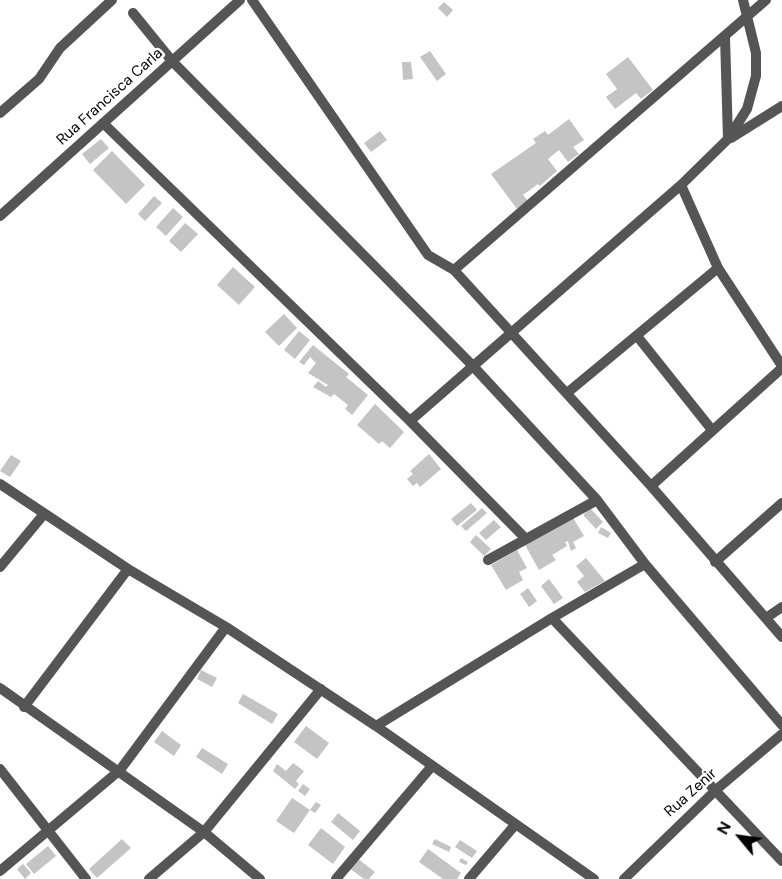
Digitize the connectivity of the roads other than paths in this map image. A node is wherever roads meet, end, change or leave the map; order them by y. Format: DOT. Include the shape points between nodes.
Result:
graph roads {
  1 [pos="112,0"];
  2 [pos="240,0"];
  3 [pos="252,0"];
  4 [pos="743,0"];
  5 [pos="766,0"];
  6 [pos="133,13"];
  7 [pos="747,18"];
  8 [pos="725,37"];
  9 [pos="172,61"];
  10 [pos="782,106"];
  11 [pos="0,113"];
  12 [pos="103,123"];
  13 [pos="728,139"];
  14 [pos="681,185"];
  15 [pos="0,216"];
  16 [pos="718,268"];
  17 [pos="454,270"];
  18 [pos="510,331"];
  19 [pos="637,336"];
  20 [pos="472,365"];
  21 [pos="782,367"];
  22 [pos="567,393"];
  23 [pos="410,421"];
  24 [pos="712,430"];
  25 [pos="0,484"];
  26 [pos="651,486"];
  27 [pos="597,500"];
  28 [pos="782,503"];
  29 [pos="44,514"];
  30 [pos="525,538"];
  31 [pos="488,560"];
  32 [pos="715,562"];
  33 [pos="645,564"];
  34 [pos="0,567"];
  35 [pos="128,569"];
  36 [pos="782,607"];
  37 [pos="552,618"];
  38 [pos="766,618"];
  39 [pos="226,627"];
  40 [pos="782,637"];
  41 [pos="0,688"];
  42 [pos="321,689"];
  43 [pos="24,707"];
  44 [pos="782,725"];
  45 [pos="376,726"];
  46 [pos="782,734"];
  47 [pos="432,766"];
  48 [pos="0,769"];
  49 [pos="120,770"];
  50 [pos="717,789"];
  51 [pos="515,825"];
  52 [pos="49,831"];
  53 [pos="204,832"];
  54 [pos="782,861"];
  55 [pos="0,871"];
  56 [pos="86,879"];
  57 [pos="149,879"];
  58 [pos="260,879"];
  59 [pos="336,879"];
  60 [pos="469,879"];
  61 [pos="594,879"];
  62 [pos="624,879"];
  1 -- 11 [label="street" via="60,48 39,79"];
  2 -- 9 [label="street, Rua Francisca Carla"];
  3 -- 17 [label="street" via="428,255"];
  4 -- 7 [label="street"];
  5 -- 7 [label="street"];
  6 -- 9 [label="street"];
  7 -- 8 [label="street"];
  7 -- 13 [label="street" via="756,53 756,76 747,109"];
  8 -- 13 [label="street"];
  8 -- 17 [label="street"];
  9 -- 12 [label="street, Rua Francisca Carla"];
  9 -- 20 [label="street"];
  10 -- 13 [label="street"];
  12 -- 15 [label="street, Rua Francisca Carla"];
  12 -- 23 [label="street"];
  13 -- 14 [label="street"];
  14 -- 16 [label="street"];
  14 -- 18 [label="street"];
  16 -- 19 [label="street"];
  16 -- 21 [label="street"];
  17 -- 18 [label="street"];
  18 -- 20 [label="street"];
  18 -- 22 [label="street"];
  19 -- 22 [label="street"];
  19 -- 24 [label="street"];
  20 -- 23 [label="street"];
  20 -- 27 [label="street"];
  21 -- 24 [label="street"];
  22 -- 26 [label="street"];
  23 -- 30 [label="street"];
  24 -- 26 [label="street"];
  25 -- 29 [label="street"];
  26 -- 32 [label="street"];
  27 -- 30 [label="street"];
  27 -- 33 [label="street"];
  28 -- 32 [label="street"];
  29 -- 34 [label="street"];
  29 -- 35 [label="street"];
  30 -- 31 [label="street"];
  32 -- 38 [label="street"];
  33 -- 37 [label="street"];
  33 -- 44 [label="street"];
  35 -- 39 [label="street"];
  35 -- 43 [label="street"];
  36 -- 38 [label="street"];
  37 -- 45 [label="street"];
  37 -- 50 [label="street"];
  38 -- 40 [label="street"];
  39 -- 42 [label="street"];
  39 -- 49 [label="street"];
  41 -- 43 [label="street"];
  42 -- 45 [label="street"];
  42 -- 53 [label="street"];
  43 -- 49 [label="street"];
  45 -- 47 [label="street"];
  46 -- 50 [label="street, Rua Zenir"];
  47 -- 51 [label="street"];
  47 -- 59 [label="street"];
  48 -- 52 [label="street"];
  49 -- 52 [label="street"];
  49 -- 53 [label="street"];
  50 -- 54 [label="street"];
  50 -- 62 [label="street, Rua Zenir"];
  51 -- 60 [label="street"];
  51 -- 61 [label="street"];
  52 -- 55 [label="street"];
  52 -- 56 [label="street"];
  53 -- 57 [label="street"];
  53 -- 58 [label="street"];
}
